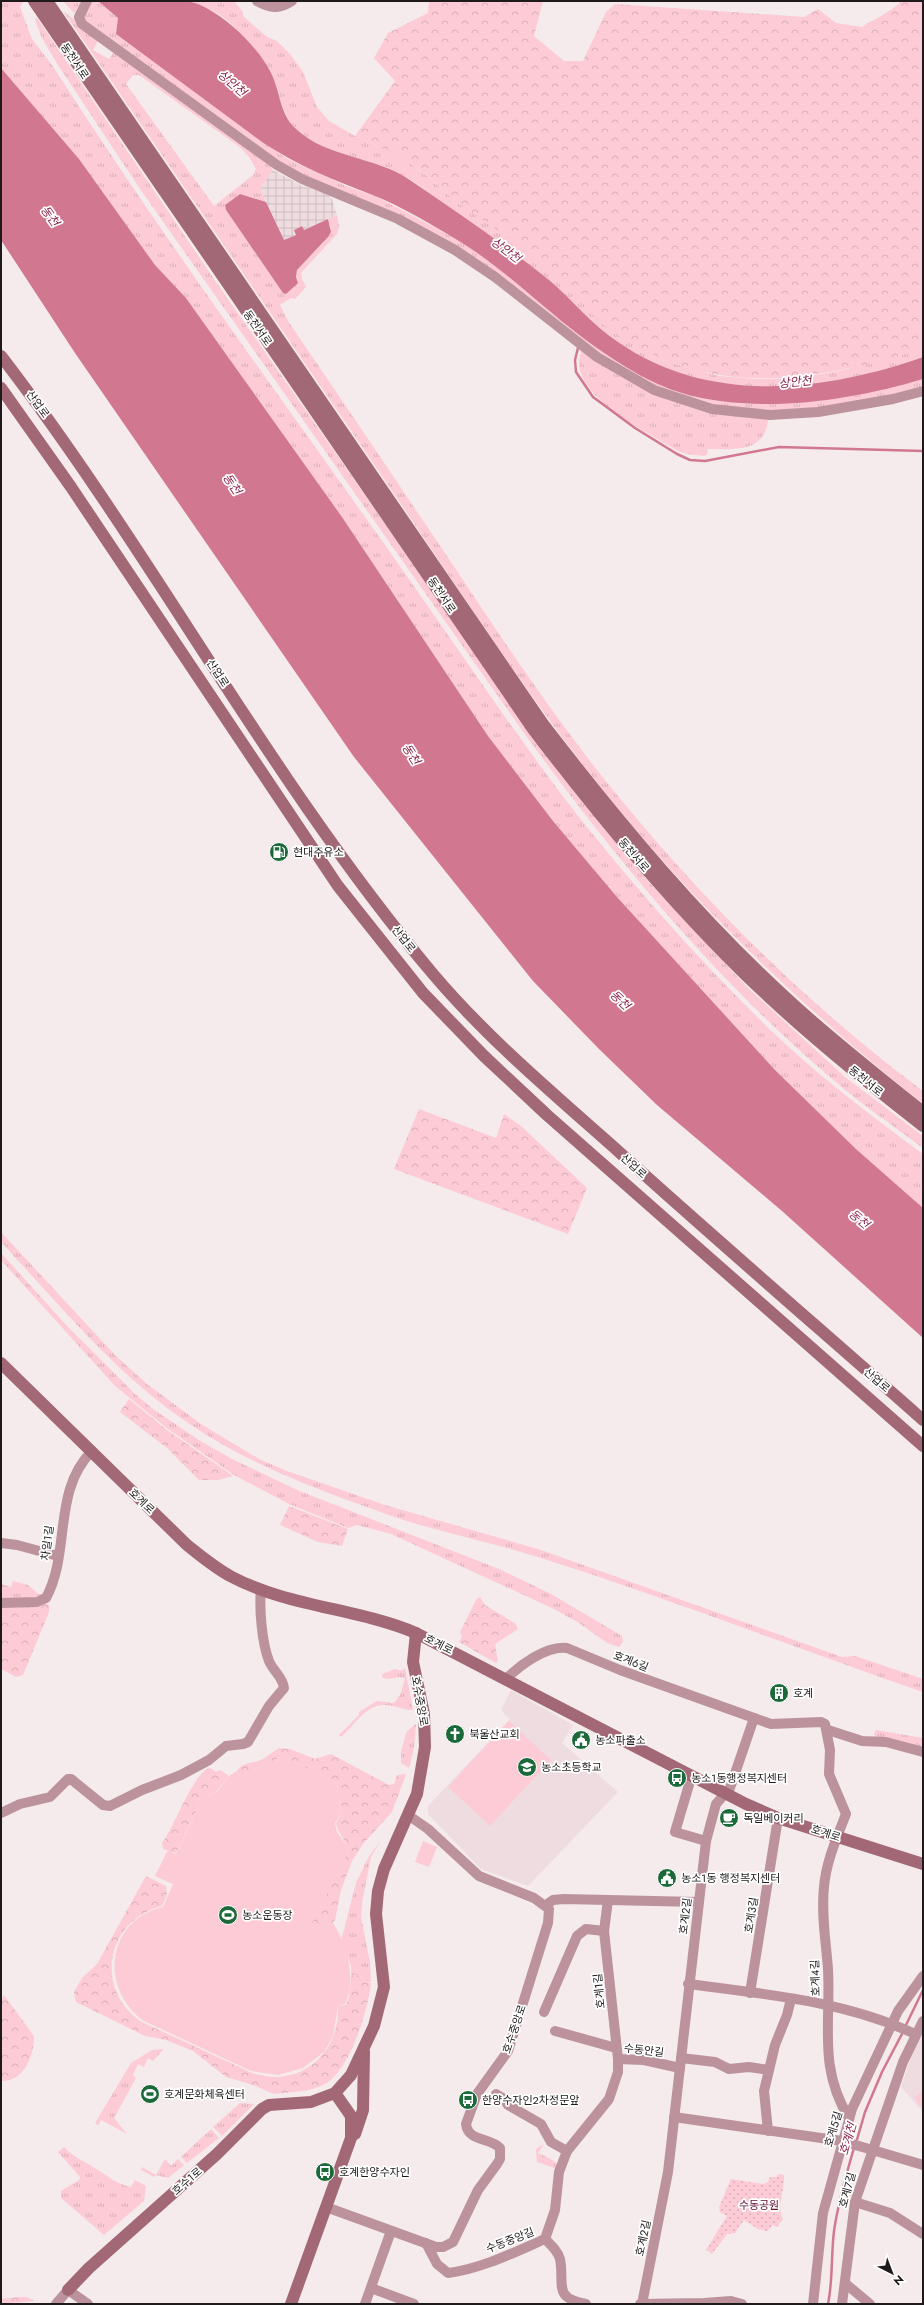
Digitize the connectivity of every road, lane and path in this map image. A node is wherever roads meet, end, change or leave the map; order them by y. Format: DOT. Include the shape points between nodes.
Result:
graph roads {
  1 [pos="88,1"];
  2 [pos="257,1"];
  3 [pos="292,1"];
  4 [pos="44,5"];
  5 [pos="1,356"];
  6 [pos="1,388"];
  7 [pos="923,391"];
  8 [pos="923,1112"];
  9 [pos="923,1126"];
  10 [pos="1,1363"];
  11 [pos="923,1420"];
  12 [pos="923,1446"];
  13 [pos="92,1451"];
  14 [pos="1,1543"];
  15 [pos="58,1556"];
  16 [pos="261,1589"];
  17 [pos="1,1603"];
  18 [pos="416,1633"];
  19 [pos="506,1679"];
  20 [pos="754,1718"];
  21 [pos="828,1730"];
  22 [pos="923,1752"];
  23 [pos="691,1778"];
  24 [pos="725,1794"];
  25 [pos="1,1812"];
  26 [pos="408,1815"];
  27 [pos="778,1818"];
  28 [pos="838,1836"];
  29 [pos="706,1841"];
  30 [pos="923,1864"];
  31 [pos="608,1900"];
  32 [pos="698,1902"];
  33 [pos="546,1905"];
  34 [pos="604,1931"];
  35 [pos="923,1976"];
  36 [pos="688,1984"];
  37 [pos="750,1993"];
  38 [pos="791,1999"];
  39 [pos="828,2006"];
  40 [pos="544,2012"];
  41 [pos="923,2021"];
  42 [pos="892,2023"];
  43 [pos="555,2031"];
  44 [pos="913,2033"];
  45 [pos="616,2048"];
  46 [pos="364,2049"];
  47 [pos="618,2059"];
  48 [pos="681,2063"];
  49 [pos="769,2070"];
  50 [pos="335,2093"];
  51 [pos="496,2094"];
  52 [pos="674,2117"];
  53 [pos="849,2118"];
  54 [pos="768,2132"];
  55 [pos="842,2141"];
  56 [pos="868,2148"];
  57 [pos="347,2150"];
  58 [pos="567,2151"];
  59 [pos="923,2165"];
  60 [pos="855,2202"];
  61 [pos="326,2208"];
  62 [pos="391,2231"];
  63 [pos="923,2234"];
  64 [pos="545,2239"];
  65 [pos="426,2243"];
  66 [pos="846,2284"];
  67 [pos="370,2288"];
  68 [pos="68,2290"];
  69 [pos="572,2303"];
  70 [pos="56,2304"];
  71 [pos="88,2304"];
  72 [pos="291,2304"];
  73 [pos="365,2304"];
  74 [pos="414,2304"];
  75 [pos="586,2304"];
  76 [pos="641,2304"];
  77 [pos="742,2304"];
  78 [pos="813,2304"];
  79 [pos="842,2304"];
  80 [pos="870,2304"];
  1 -- 7 [label="street" via="80,15 80,21 84,26 273,162 302,179 398,218 455,250 495,277 597,357 654,390 712,409 770,415 818,412"];
  2 -- 3 [label="street" via="270,8"];
  4 -- 8 [label="main road, 동천서로" via="539,717 603,802 663,872 783,994 858,1061"];
  4 -- 9 [label="main road, 동천서로" via="533,729 594,809 715,944 793,1019"];
  5 -- 11 [label="main road, 산업로" via="87,474 258,734 354,873 437,979 496,1041 562,1101"];
  6 -- 12 [label="main road, 산업로" via="71,487 338,886 423,993 484,1056 547,1115"];
  10 -- 13 [label="main road, 호계로"];
  13 -- 15 [label="street, 차일1길" via="77,1472 65,1502"];
  13 -- 16 [label="main road, 호계로" via="206,1561 232,1577"];
  14 -- 15 [label="street"];
  15 -- 17 [label="street, 차일1길" via="48,1595 44,1600"];
  16 -- 18 [label="main road, 호계로" via="372,1618"];
  16 -- 25 [label="street" via="262,1621 269,1660 282,1680 284,1688 269,1706 248,1742 226,1746 209,1760 181,1775 110,1806 103,1805 68,1779 50,1797 20,1804"];
  18 -- 19 [label="main road, 호계로"];
  18 -- 26 [label="main road, 호수중앙로" via="413,1662 424,1714 426,1741 417,1794"];
  19 -- 20 [label="street, 호계6길" via="524,1664 561,1647"];
  19 -- 23 [label="main road, 호계로"];
  20 -- 21 [label="street, 호계6길" via="771,1724 821,1722"];
  20 -- 24 [label="street" via="730,1788"];
  21 -- 22 [label="street, 호계6길" via="862,1741 886,1742"];
  21 -- 28 [label="street" via="829,1774 837,1798 846,1811"];
  23 -- 24 [label="main road, 호계로"];
  23 -- 29 [label="street" via="675,1832"];
  24 -- 27 [label="main road, 호계로"];
  24 -- 29 [label="street, 호계2길" via="716,1804"];
  26 -- 33 [label="street" via="428,1829 479,1876"];
  26 -- 46 [label="main road, 호수중앙로" via="384,1869 378,1891 376,1914 384,1987"];
  27 -- 28 [label="main road, 호계로"];
  27 -- 37 [label="street, 호계3길"];
  28 -- 30 [label="main road, 호계로"];
  28 -- 39 [label="street, 호계4길" via="824,1887"];
  29 -- 32 [label="street, 호계2길"];
  31 -- 32 [label="street"];
  31 -- 33 [label="street" via="564,1899 553,1900"];
  31 -- 34 [label="street, 호계1길"];
  32 -- 36 [label="street, 호계2길"];
  33 -- 65 [label="street, 호수중앙로" via="549,1910 548,1923 508,2051 477,2094 466,2124 472,2136 496,2144 500,2148 500,2159 478,2190 452,2242 443,2247"];
  34 -- 40 [label="street" via="581,1931"];
  34 -- 45 [label="street, 호계1길"];
  35 -- 42 [label="street, 호계5길" via="906,1998"];
  36 -- 37 [label="street"];
  36 -- 48 [label="street, 호계2길"];
  37 -- 38 [label="street"];
  38 -- 39 [label="street"];
  38 -- 49 [label="street"];
  39 -- 42 [label="street"];
  39 -- 53 [label="street, 호계4길" via="827,2047 832,2077 835,2092"];
  41 -- 44 [label="street, 호계7길"];
  42 -- 44 [label="street"];
  42 -- 53 [label="street, 호계5길"];
  43 -- 45 [label="street"];
  44 -- 56 [label="street, 호계7길"];
  45 -- 47 [label="street, 호계1길"];
  46 -- 50 [label="main road, 호수중앙로" via="351,2075"];
  46 -- 57 [label="main road" via="363,2110 358,2128"];
  47 -- 48 [label="street, 수동안길"];
  47 -- 58 [label="street, 수동안길" via="618,2072 609,2098"];
  48 -- 49 [label="street" via="715,2062 729,2069 749,2067"];
  48 -- 52 [label="street, 호계2길"];
  49 -- 54 [label="street" via="764,2091"];
  50 -- 57 [label="main road" via="351,2116 351,2138"];
  50 -- 68 [label="main road, 호수1로" via="311,2102 269,2105 262,2109 217,2154 89,2268"];
  51 -- 58 [label="street" via="508,2105 541,2124 551,2142"];
  52 -- 54 [label="street"];
  52 -- 76 [label="street, 호계2길" via="668,2172"];
  53 -- 55 [label="street, 호계5길"];
  54 -- 55 [label="street"];
  55 -- 56 [label="street"];
  55 -- 78 [label="street, 호계5길" via="823,2214"];
  56 -- 59 [label="street"];
  56 -- 60 [label="street, 호계7길"];
  57 -- 61 [label="main road"];
  58 -- 64 [label="street, 수동안길" via="559,2172 556,2210"];
  60 -- 63 [label="street" via="890,2213"];
  60 -- 66 [label="street, 호계7길"];
  61 -- 62 [label="street, 호수중앙로"];
  61 -- 72 [label="main road"];
  62 -- 65 [label="street, 호수중앙로"];
  62 -- 67 [label="street"];
  64 -- 65 [label="street, 수동중앙길" via="511,2254 448,2273 437,2264"];
  64 -- 69 [label="street, 수동중앙길" via="560,2258 562,2290"];
  66 -- 79 [label="street, 호계7길"];
  66 -- 80 [label="street"];
  67 -- 73 [label="street"];
  67 -- 74 [label="street"];
  68 -- 70 [label="street, 호수1로"];
  68 -- 71 [label="street"];
  69 -- 75 [label="street, 수동중앙길"];
  76 -- 77 [label="street" via="704,2304 731,2301"];
}
